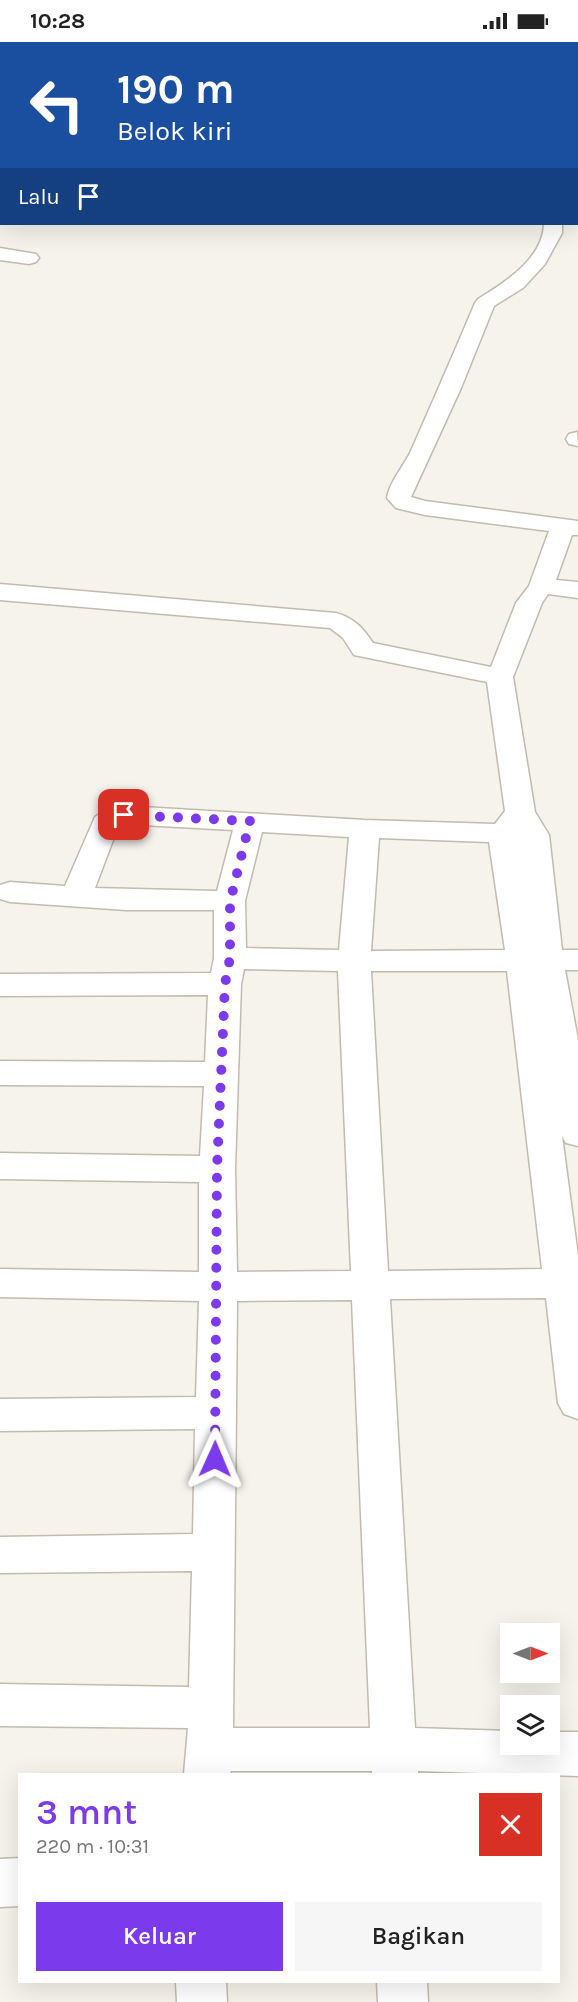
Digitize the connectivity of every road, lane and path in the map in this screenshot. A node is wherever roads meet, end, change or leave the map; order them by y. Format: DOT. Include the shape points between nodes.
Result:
graph roads {
  1 [pos="553,225"];
  2 [pos="0,254"];
  3 [pos="29,258"];
  4 [pos="571,527"];
  5 [pos="541,586"];
  6 [pos="578,590"];
  7 [pos="0,592"];
  8 [pos="500,677"];
  9 [pos="250,821"];
  10 [pos="519,826"];
  11 [pos="365,829"];
  12 [pos="10,892"];
  13 [pos="77,897"];
  14 [pos="230,902"];
  15 [pos="549,960"];
  16 [pos="354,961"];
  17 [pos="227,971"];
  18 [pos="0,985"];
  19 [pos="0,1073"];
  20 [pos="221,1074"];
  21 [pos="578,1134"];
  22 [pos="0,1166"];
  23 [pos="217,1169"];
  24 [pos="0,1283"];
  25 [pos="570,1283"];
  26 [pos="372,1286"];
  27 [pos="218,1287"];
  28 [pos="578,1403"];
  29 [pos="216,1413"];
  30 [pos="0,1415"];
  31 [pos="213,1552"];
  32 [pos="0,1555"];
  33 [pos="0,1706"];
  34 [pos="210,1744"];
  35 [pos="578,1754"];
  36 [pos="395,1762"];
  37 [pos="18,1882"];
  38 [pos="0,1883"];
  39 [pos="201,1983"];
  40 [pos="402,1983"];
  41 [pos="202,2002"];
  42 [pos="403,2002"];
  1 -- 4 [label="street" via="553,233 538,260 516,284 485,303 399,498 425,508"];
  2 -- 3 [label="street"];
  4 -- 5 [label="street"];
  5 -- 6 [label="street"];
  5 -- 8 [label="street" via="529,603"];
  7 -- 8 [label="street" via="336,621 348,627 363,649"];
  8 -- 10 [label="street"];
  9 -- 11 [label="street"];
  9 -- 13 [label="street" via="114,817 105,823"];
  9 -- 14 [label="street"];
  10 -- 11 [label="street"];
  10 -- 15 [label="street"];
  11 -- 16 [label="street"];
  12 -- 13 [label="street"];
  13 -- 14 [label="street"];
  14 -- 17 [label="street"];
  15 -- 16 [label="street"];
  15 -- 21 [label="street"];
  15 -- 25 [label="street"];
  16 -- 17 [label="street"];
  16 -- 26 [label="street"];
  17 -- 18 [label="street"];
  17 -- 20 [label="street"];
  19 -- 20 [label="street"];
  20 -- 23 [label="street"];
  22 -- 23 [label="street"];
  23 -- 27 [label="street"];
  24 -- 27 [label="street"];
  25 -- 26 [label="street"];
  25 -- 28 [label="street"];
  26 -- 27 [label="street"];
  26 -- 36 [label="street"];
  27 -- 29 [label="street"];
  29 -- 30 [label="street"];
  29 -- 31 [label="street"];
  31 -- 32 [label="street"];
  31 -- 34 [label="street"];
  33 -- 34 [label="street"];
  34 -- 36 [label="street"];
  35 -- 36 [label="street"];
  37 -- 38 [label="street"];
  39 -- 41 [label="street"];
  40 -- 42 [label="street"];
}
